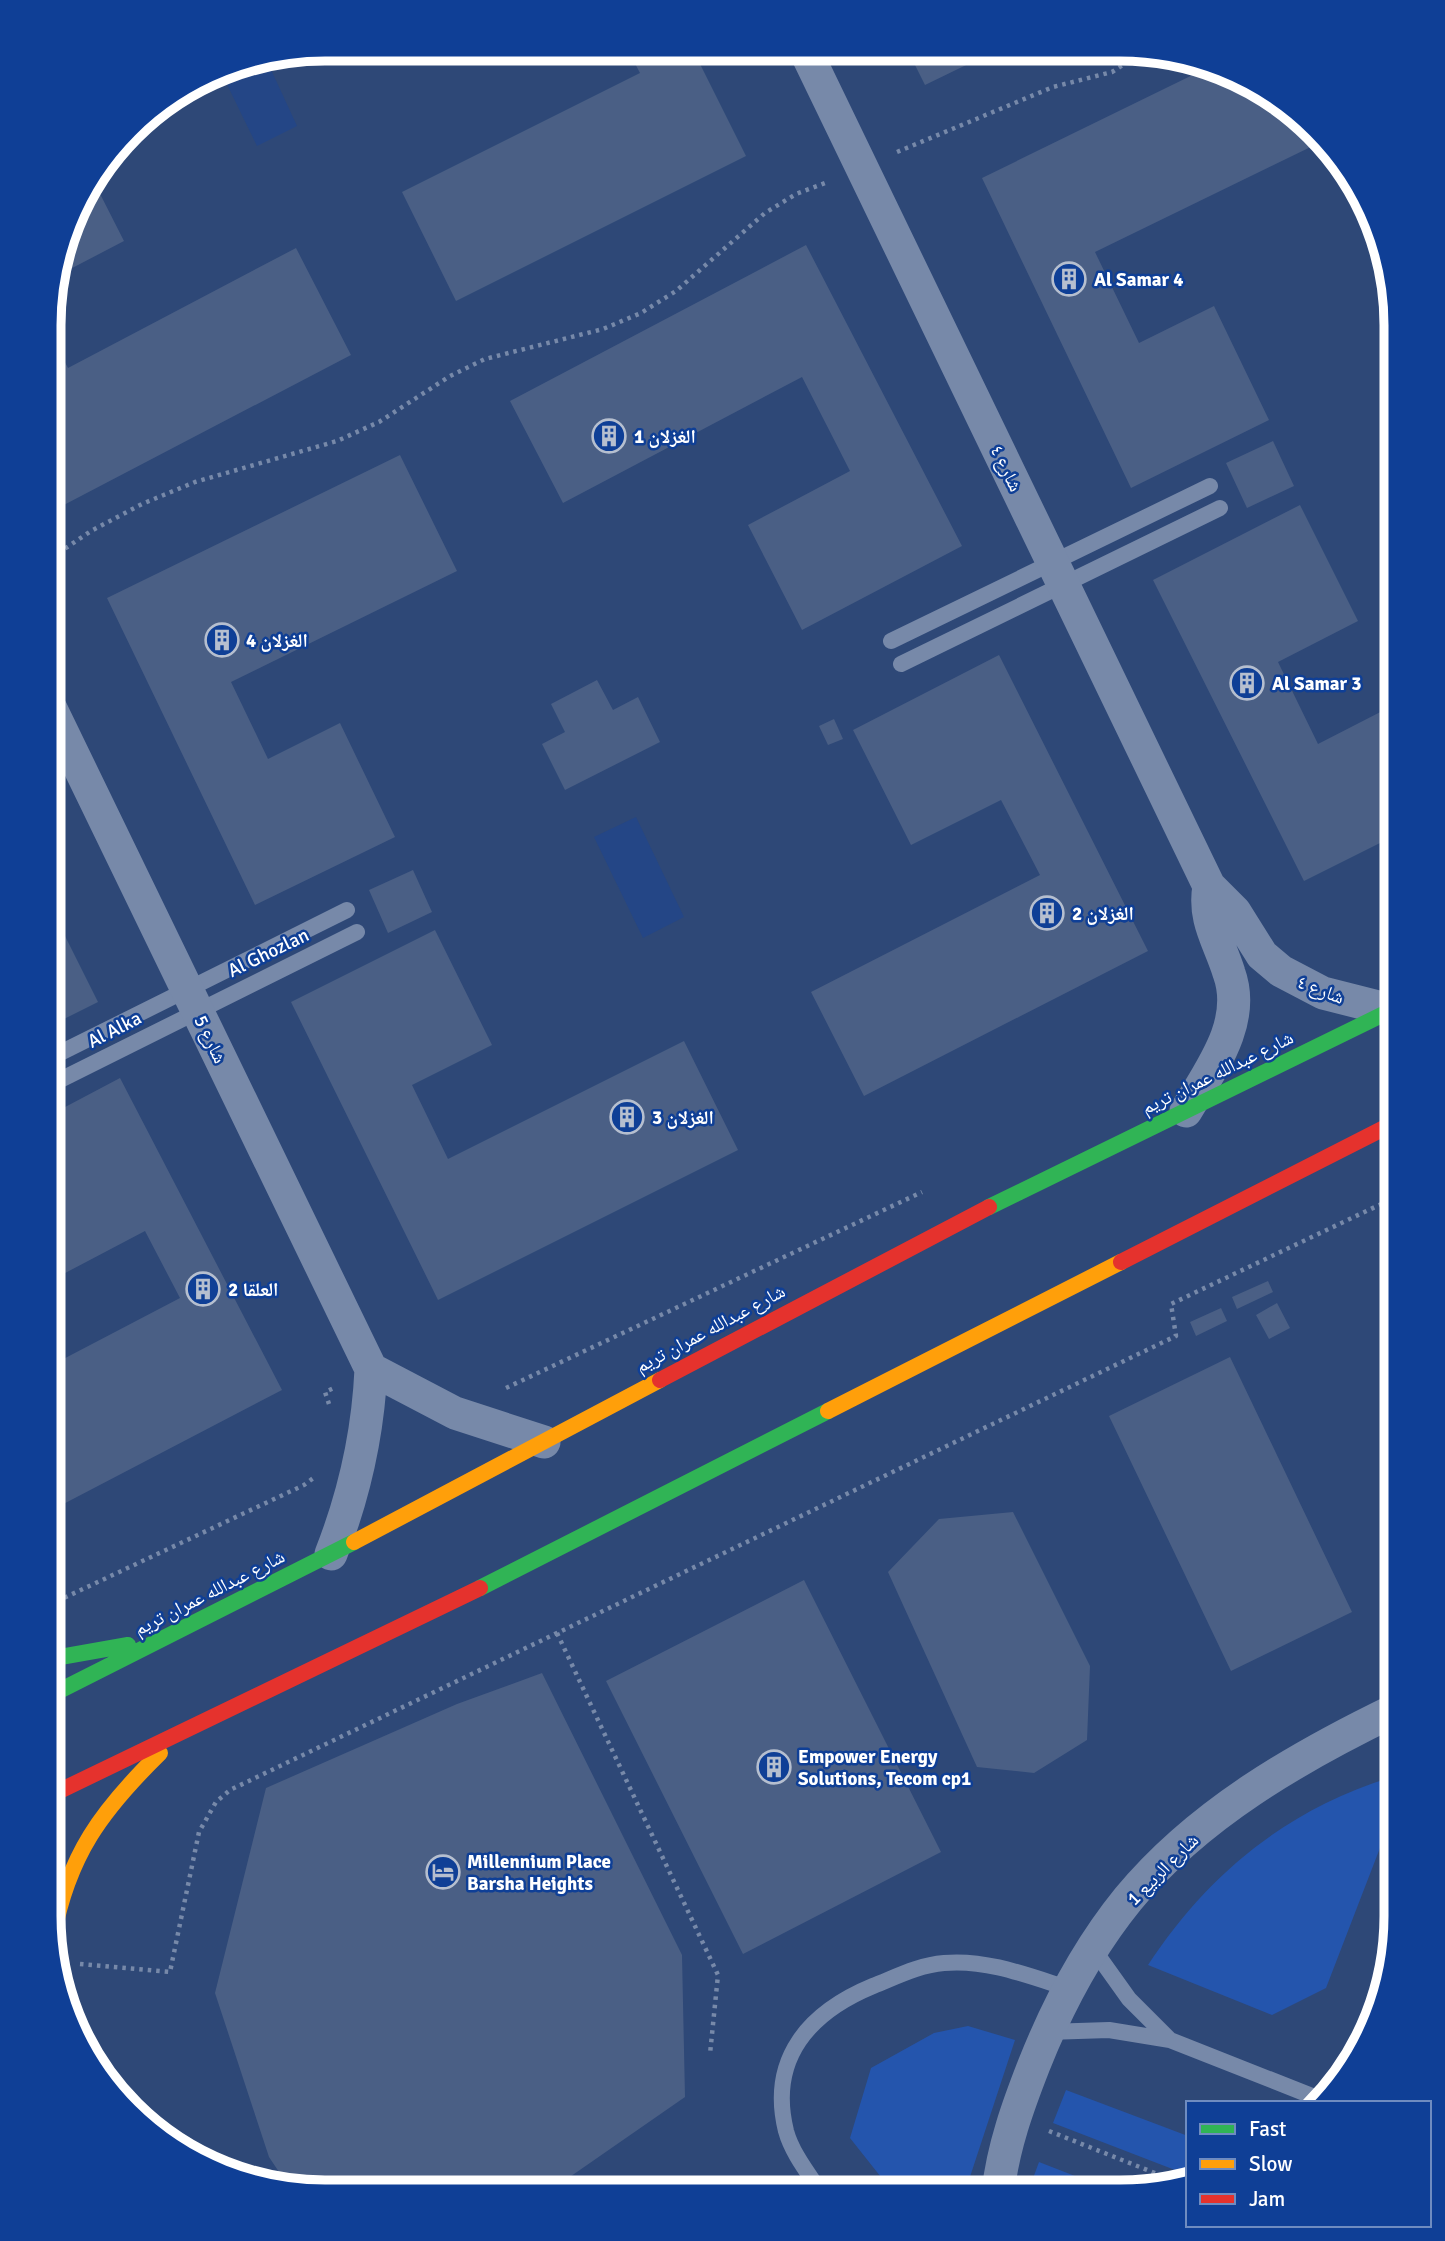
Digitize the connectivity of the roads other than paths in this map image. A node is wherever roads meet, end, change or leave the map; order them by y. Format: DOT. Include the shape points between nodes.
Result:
graph roads {
  1 [pos="810,61"];
  2 [pos="1210,486"];
  3 [pos="1220,508"];
  4 [pos="1058,574"];
  5 [pos="891,641"];
  6 [pos="901,664"];
  7 [pos="61,730"];
  8 [pos="1209,886"];
  9 [pos="347,910"];
  10 [pos="357,932"];
  11 [pos="192,999"];
  12 [pos="1384,1007"];
  13 [pos="1384,1013"];
  14 [pos="61,1053"];
  15 [pos="61,1078"];
  16 [pos="1186,1111"];
  17 [pos="1384,1128"];
  18 [pos="371,1369"];
  19 [pos="544,1442"];
  20 [pos="331,1554"];
  21 [pos="155,1643"];
  22 [pos="61,1656"];
  23 [pos="61,1690"];
  24 [pos="1384,1716"];
  25 [pos="183,1731"];
  26 [pos="61,1790"];
  27 [pos="61,1896"];
  28 [pos="1094,1950"];
  29 [pos="1070,1989"];
  30 [pos="1047,2032"];
  31 [pos="1170,2040"];
  32 [pos="1312,2096"];
  33 [pos="814,2180"];
  34 [pos="1001,2180"];
  1 -- 4 [label="street, شارع ٤"];
  2 -- 4 [label="lane"];
  3 -- 4 [label="lane"];
  4 -- 5 [label="lane"];
  4 -- 6 [label="lane"];
  4 -- 8 [label="street, شارع ٤"];
  7 -- 11 [label="street, شارع 5"];
  8 -- 12 [label="street, شارع ٤" via="1235,912 1262,955 1281,971 1323,993"];
  8 -- 16 [label="street, شارع ٤" via="1208,922 1230,974 1232,1022"];
  9 -- 11 [label="lane, Al Ghozlan"];
  10 -- 11 [label="lane, Al Ghozlan"];
  11 -- 14 [label="lane, Al Alka"];
  11 -- 15 [label="lane, Al Alka"];
  11 -- 18 [label="street, شارع 5"];
  13 -- 16 [label="main road, شارع عبدالله عمران تريم"];
  16 -- 19 [label="main road, شارع عبدالله عمران تريم" via="852,1276"];
  17 -- 25 [label="main road" via="509,1574"];
  18 -- 19 [label="street" via="455,1413"];
  18 -- 20 [label="street, شارع 5" via="361,1464"];
  19 -- 20 [label="main road, شارع عبدالله عمران تريم"];
  20 -- 21 [label="main road, شارع عبدالله عمران تريم"];
  21 -- 22 [label="main road"];
  21 -- 23 [label="main road, شارع عبدالله عمران تريم"];
  24 -- 28 [label="street, شارع الربيع 1" via="1304,1757 1207,1824 1128,1899"];
  25 -- 26 [label="main road"];
  25 -- 27 [label="main road" via="113,1799 79,1849"];
  28 -- 29 [label="street, شارع الربيع 1"];
  28 -- 31 [label="lane" via="1129,1999"];
  29 -- 30 [label="street, شارع الربيع 1"];
  29 -- 33 [label="lane" via="989,1966 944,1963 921,1967 848,1997 818,2016 796,2043 784,2075 782,2104 786,2133"];
  30 -- 31 [label="lane" via="1109,2030"];
  30 -- 34 [label="street, شارع الربيع 1" via="1014,2117"];
  31 -- 32 [label="lane"];
}
